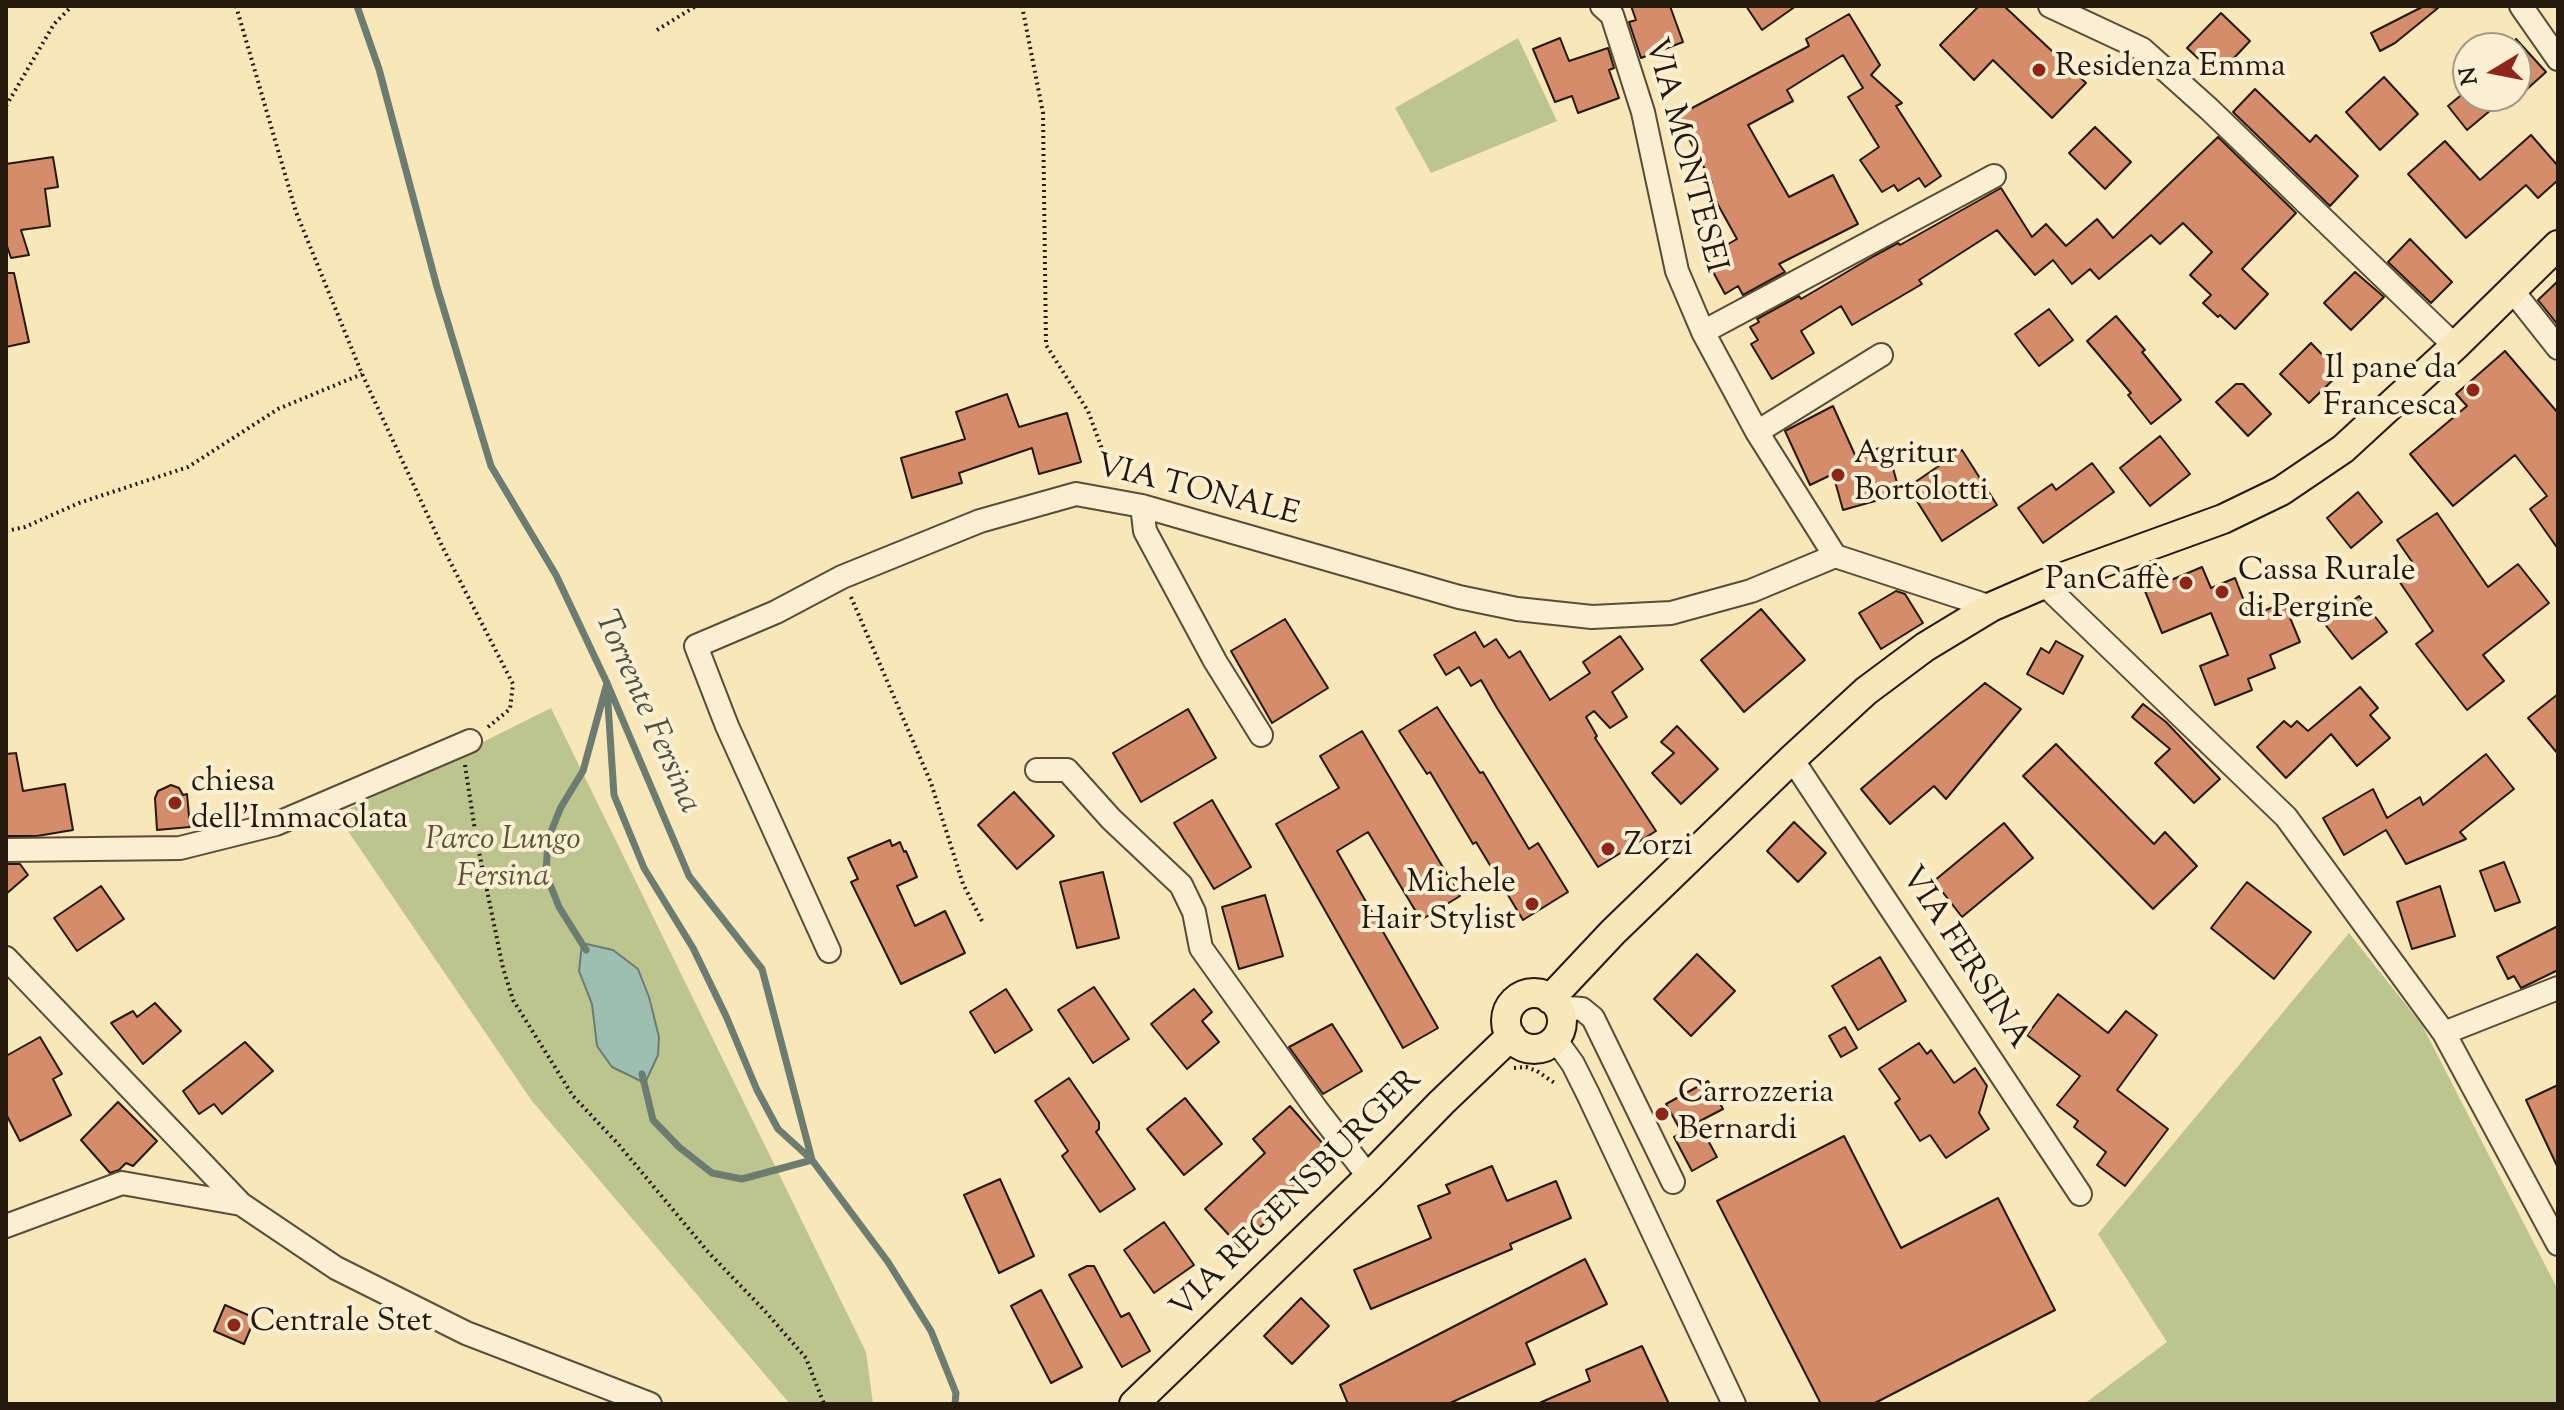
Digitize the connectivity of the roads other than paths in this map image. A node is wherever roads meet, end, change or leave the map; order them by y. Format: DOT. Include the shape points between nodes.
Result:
graph roads {
  1 [pos="1602,6"];
  2 [pos="2050,6"];
  3 [pos="2521,6"];
  4 [pos="2558,59"];
  5 [pos="1994,176"];
  6 [pos="2558,245"];
  7 [pos="2512,290"];
  8 [pos="1703,332"];
  9 [pos="2455,346"];
  10 [pos="2558,348"];
  11 [pos="1881,355"];
  12 [pos="1757,432"];
  13 [pos="1142,506"];
  14 [pos="1835,556"];
  15 [pos="2044,584"];
  16 [pos="1991,607"];
  17 [pos="1261,735"];
  18 [pos="470,741"];
  19 [pos="1792,759"];
  20 [pos="1037,770"];
  21 [pos="6,850"];
  22 [pos="829,951"];
  23 [pos="6,958"];
  24 [pos="2558,988"];
  25 [pos="1555,1005"];
  26 [pos="2444,1033"];
  27 [pos="1511,1036"];
  28 [pos="1555,1039"];
  29 [pos="1369,1177"];
  30 [pos="1673,1182"];
  31 [pos="2080,1194"];
  32 [pos="241,1204"];
  33 [pos="6,1226"];
  34 [pos="2557,1241"];
  35 [pos="650,1404"];
  36 [pos="1134,1404"];
  37 [pos="1734,1404"];
  1 -- 8 [label="street, VIA MONTESEI" via="1612,15 1643,112 1677,271"];
  2 -- 9 [label="street" via="2142,49"];
  3 -- 4 [label="street"];
  5 -- 8 [label="street"];
  6 -- 7 [label="main road"];
  7 -- 9 [label="main road"];
  7 -- 10 [label="street"];
  8 -- 12 [label="street, VIA MONTESEI"];
  9 -- 15 [label="main road" via="2343,449 2281,491 2223,519"];
  11 -- 12 [label="street"];
  12 -- 14 [label="street, VIA MONTESEI"];
  13 -- 14 [label="street, VIA TONALE" via="1459,597 1592,617 1671,613 1751,591"];
  13 -- 17 [label="street" via="1145,531"];
  13 -- 22 [label="street, VIA TONALE" via="1076,494 980,521 842,577 696,646"];
  14 -- 16 [label="street"];
  15 -- 16 [label="main road"];
  15 -- 26 [label="street" via="2286,817"];
  16 -- 19 [label="main road" via="1866,691"];
  18 -- 21 [label="street" via="276,824 180,848"];
  19 -- 25 [label="main road" via="1613,932"];
  19 -- 31 [label="street, VIA FERSINA"];
  20 -- 29 [label="street" via="1067,770 1181,885 1194,912 1201,948"];
  23 -- 32 [label="street"];
  24 -- 26 [label="street"];
  25 -- 27 [label="main road" via="1543,995 1527,994 1512,1003 1506,1019"];
  25 -- 28 [label="main road" via="1561,1026"];
  25 -- 30 [label="street" via="1582,1009 1593,1018"];
  26 -- 34 [label="street"];
  27 -- 28 [label="main road" via="1535,1049"];
  27 -- 29 [label="main road, VIA REGENSBURGER"];
  28 -- 37 [label="street" via="1588,1094"];
  29 -- 36 [label="main road, VIA REGENSBURGER"];
  32 -- 33 [label="street" via="122,1183"];
  32 -- 35 [label="street" via="336,1268 466,1333"];
}
